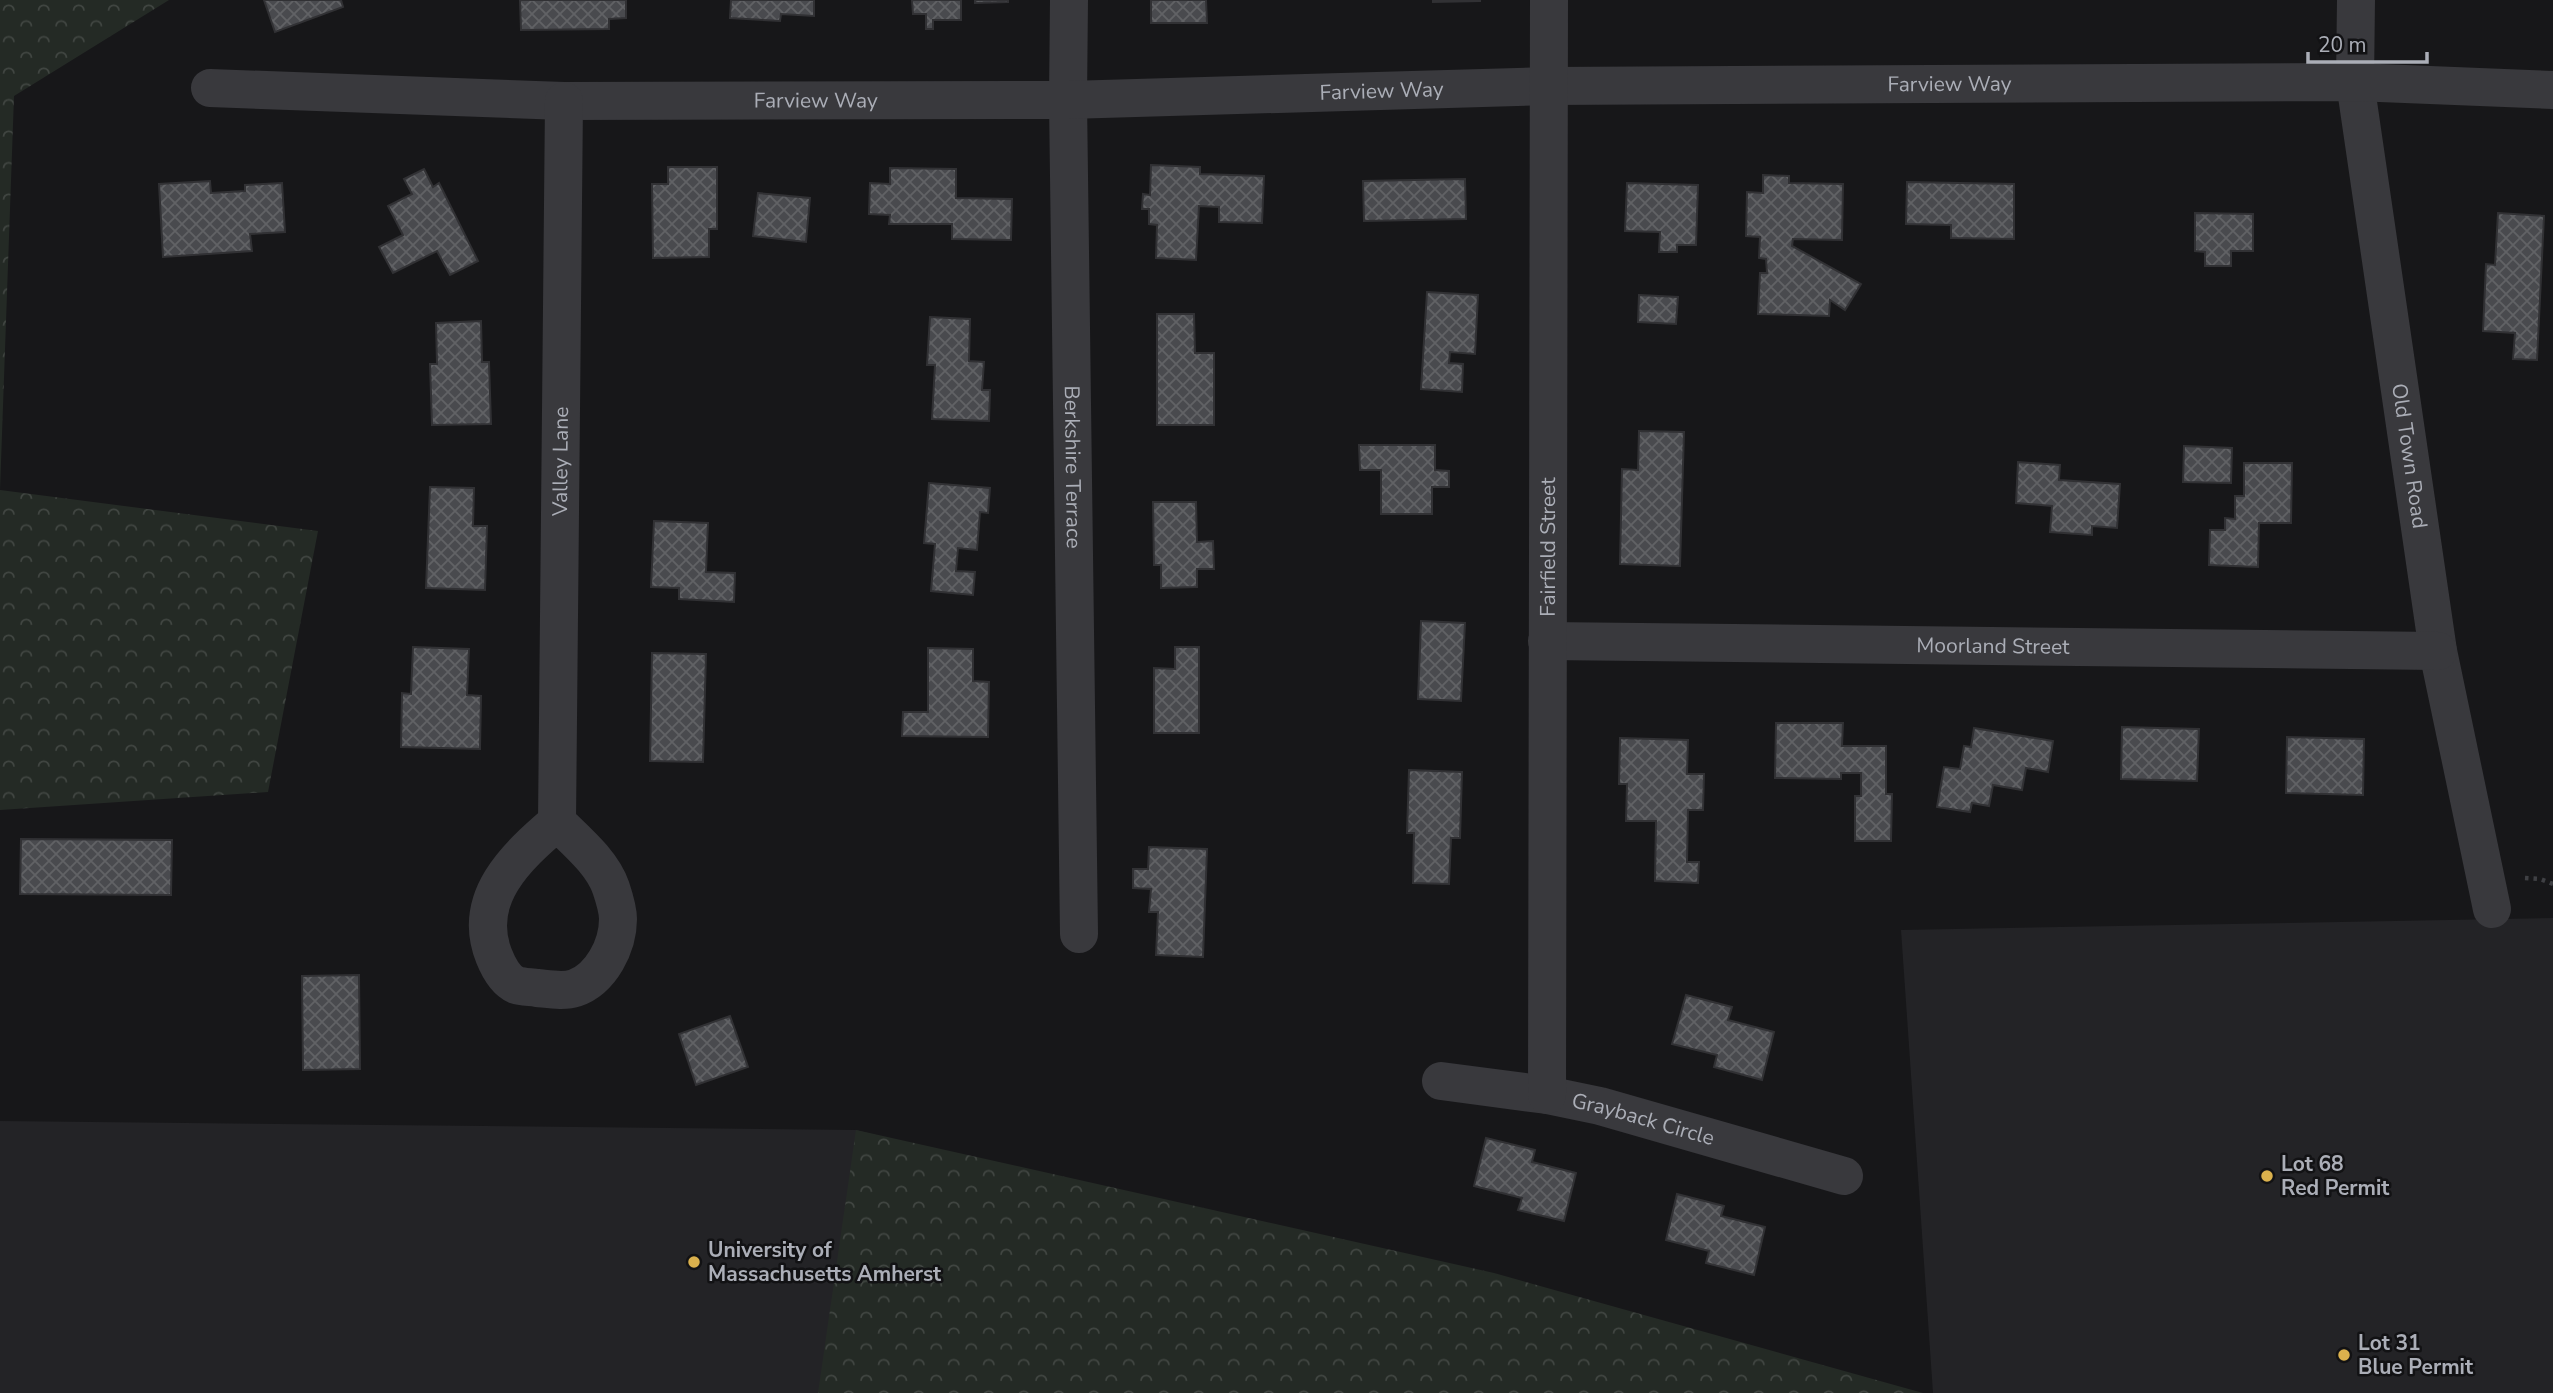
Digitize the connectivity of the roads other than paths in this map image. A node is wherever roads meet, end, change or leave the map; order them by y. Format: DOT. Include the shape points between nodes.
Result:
graph roads {
  1 [pos="1069,0"];
  2 [pos="1549,0"];
  3 [pos="2356,0"];
  4 [pos="2354,82"];
  5 [pos="1549,86"];
  6 [pos="210,88"];
  7 [pos="2553,90"];
  8 [pos="1068,100"];
  9 [pos="564,101"];
  10 [pos="1548,641"];
  11 [pos="2438,652"];
  12 [pos="557,821"];
  13 [pos="2492,909"];
  14 [pos="1079,934"];
  15 [pos="1441,1081"];
  16 [pos="1547,1095"];
  17 [pos="1844,1176"];
  1 -- 8 [label="street, Berkshire Terrace"];
  2 -- 5 [label="street, Fairfield Street"];
  3 -- 4 [label="street, Old Town Road"];
  4 -- 5 [label="street, Farview Way"];
  4 -- 7 [label="street, Farview Way"];
  4 -- 11 [label="street, Old Town Road"];
  5 -- 8 [label="street, Farview Way"];
  5 -- 10 [label="street, Fairfield Street"];
  6 -- 9 [label="street, Farview Way"];
  8 -- 9 [label="street, Farview Way"];
  8 -- 14 [label="street, Berkshire Terrace"];
  9 -- 12 [label="street, Valley Lane"];
  10 -- 11 [label="street, Moorland Street"];
  10 -- 16 [label="street, Fairfield Street"];
  11 -- 13 [label="street, Old Town Road"];
  15 -- 16 [label="street, Grayback Circle"];
  16 -- 17 [label="street, Grayback Circle"];
}
